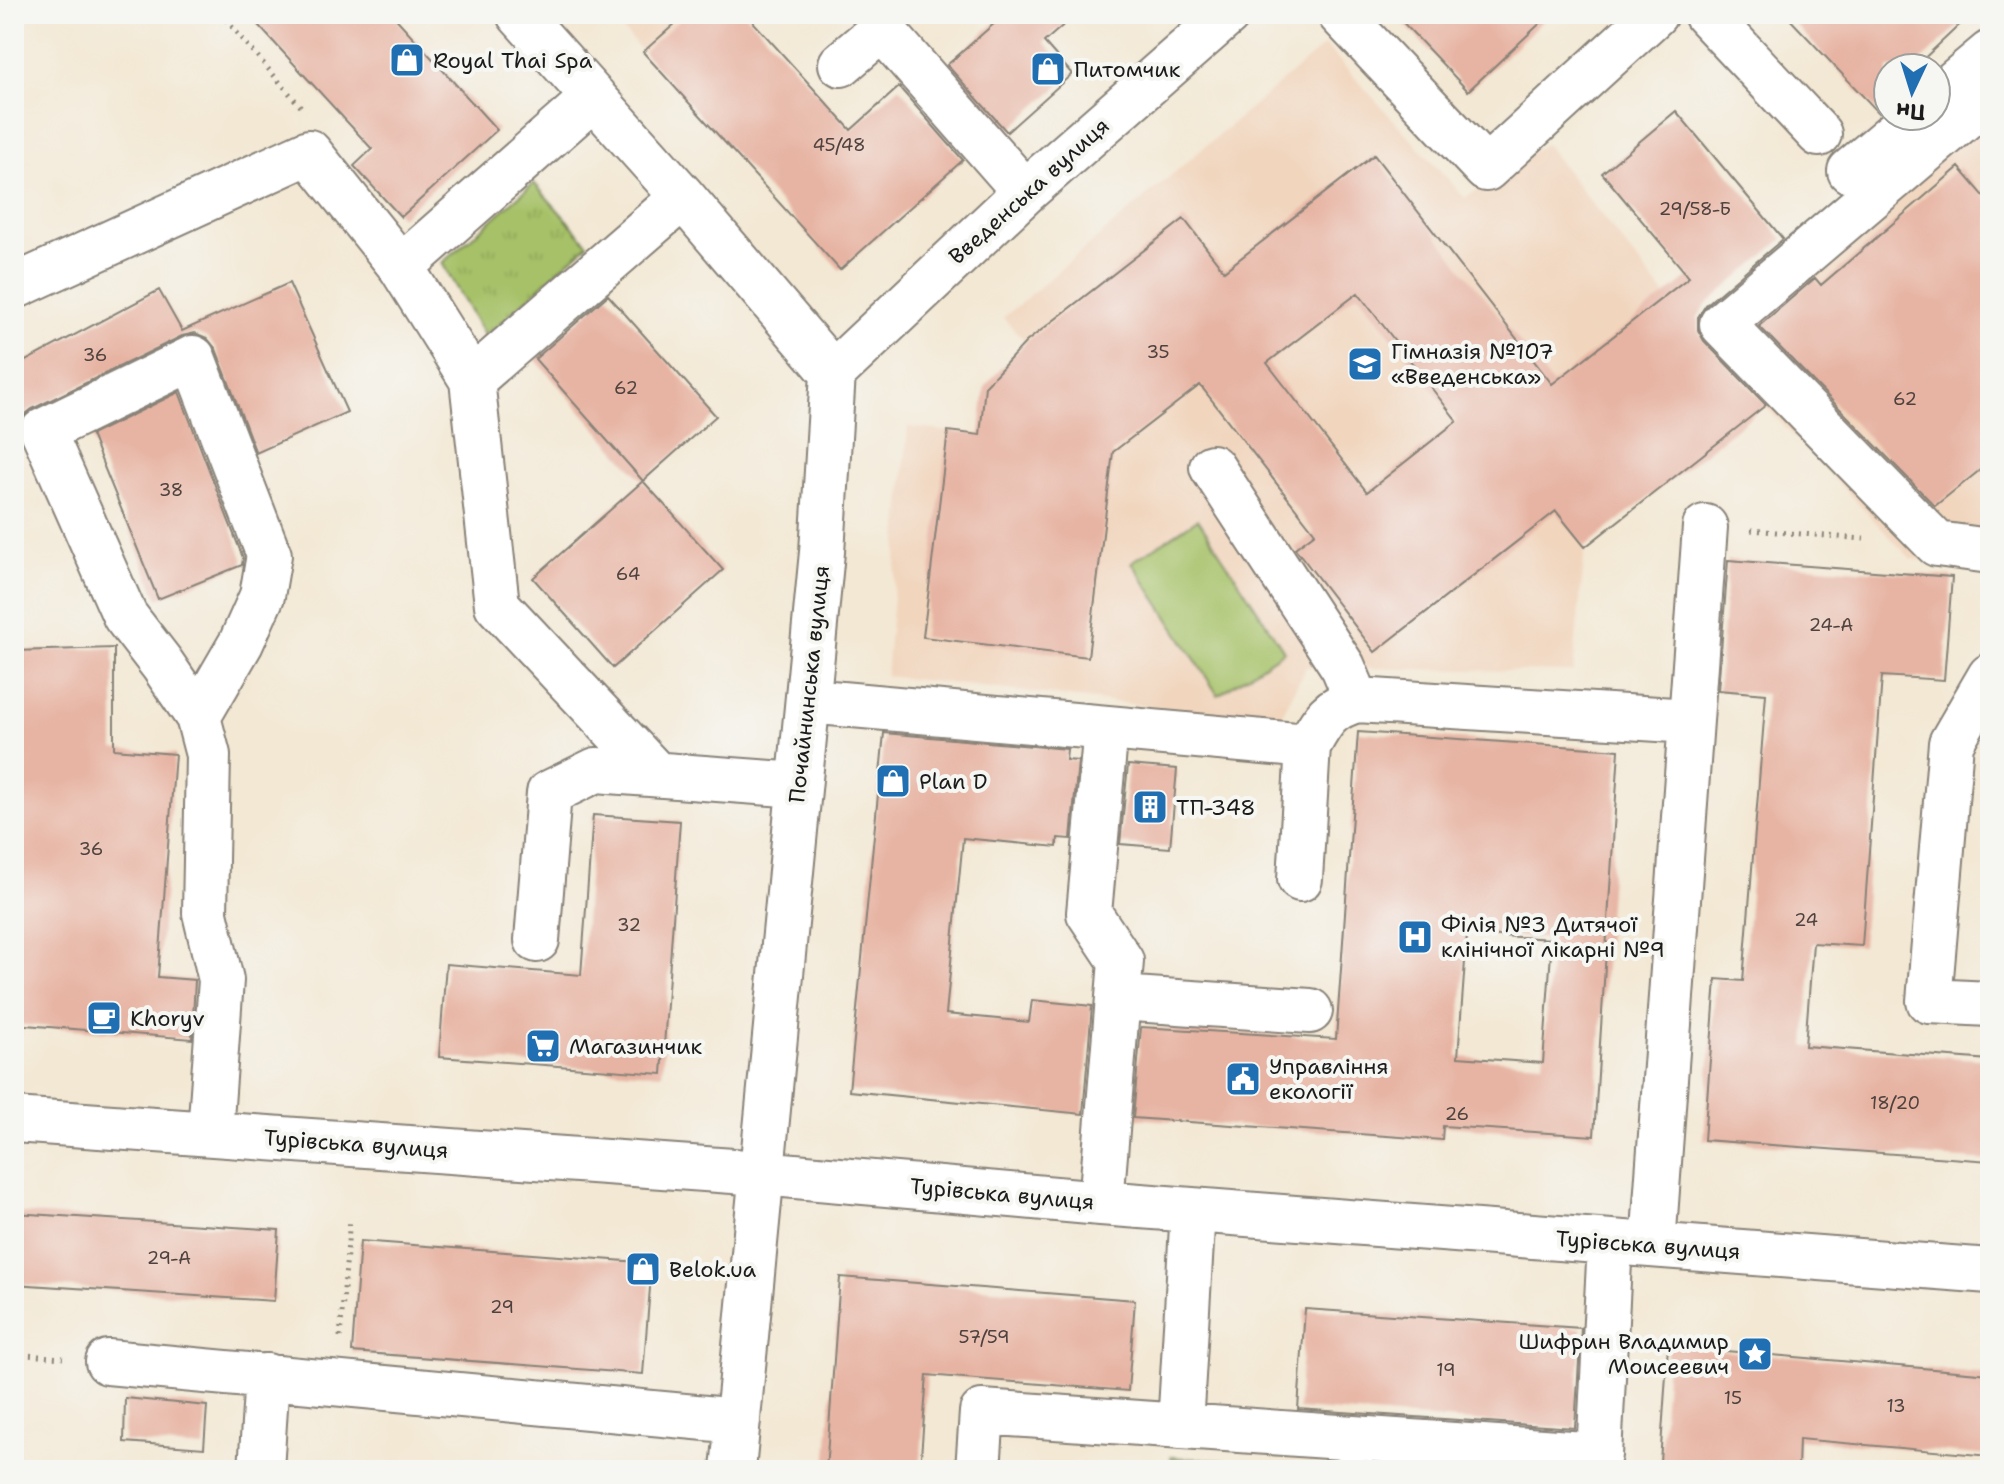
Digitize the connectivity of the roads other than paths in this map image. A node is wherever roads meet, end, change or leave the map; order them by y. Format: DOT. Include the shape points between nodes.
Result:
graph roads {
  1 [pos="519,14"];
  2 [pos="1228,14"];
  3 [pos="1340,14"];
  4 [pos="1655,14"];
  5 [pos="1706,14"];
  6 [pos="1990,53"];
  7 [pos="841,64"];
  8 [pos="1952,85"];
  9 [pos="594,97"];
  10 [pos="1988,103"];
  11 [pos="1896,132"];
  12 [pos="1819,134"];
  13 [pos="1850,171"];
  14 [pos="1025,192"];
  15 [pos="683,197"];
  16 [pos="401,267"];
  17 [pos="14,287"];
  18 [pos="833,373"];
  19 [pos="472,380"];
  20 [pos="1212,467"];
  21 [pos="1705,527"];
  22 [pos="1990,551"];
  23 [pos="1990,676"];
  24 [pos="1357,700"];
  25 [pos="808,701"];
  26 [pos="198,717"];
  27 [pos="1690,721"];
  28 [pos="1106,728"];
  29 [pos="1308,746"];
  30 [pos="656,774"];
  31 [pos="799,785"];
  32 [pos="1300,879"];
  33 [pos="537,940"];
  34 [pos="1119,998"];
  35 [pos="1990,1004"];
  36 [pos="1310,1011"];
  37 [pos="14,1120"];
  38 [pos="210,1133"];
  39 [pos="761,1173"];
  40 [pos="1101,1203"];
  41 [pos="1193,1210"];
  42 [pos="1610,1243"];
  43 [pos="1653,1245"];
  44 [pos="1990,1271"];
  45 [pos="108,1362"];
  46 [pos="267,1376"];
  47 [pos="738,1421"];
  48 [pos="1180,1426"];
  49 [pos="1441,1457"];
  50 [pos="261,1470"];
  51 [pos="733,1470"];
  52 [pos="978,1470"];
  1 -- 9 [label="street"];
  2 -- 14 [label="street, Введенська вулиця"];
  3 -- 4 [label="street" via="1486,169"];
  5 -- 12 [label="street"];
  6 -- 8 [label="street"];
  7 -- 14 [label="street" via="882,29"];
  9 -- 15 [label="street"];
  9 -- 16 [label="street"];
  10 -- 22 [label="street" via="1722,324 1937,544"];
  11 -- 13 [label="street"];
  14 -- 18 [label="street, Введенська вулиця"];
  15 -- 18 [label="street"];
  15 -- 19 [label="street"];
  16 -- 17 [label="street" via="309,152"];
  16 -- 19 [label="street"];
  18 -- 25 [label="street, Почайнинська вулиця"];
  19 -- 30 [label="street" via="497,605"];
  20 -- 24 [label="street" via="1343,667"];
  21 -- 27 [label="street"];
  23 -- 35 [label="street" via="1951,743 1929,1001"];
  24 -- 27 [label="street"];
  24 -- 29 [label="street" via="1338,706 1323,720"];
  25 -- 28 [label="street"];
  25 -- 31 [label="street, Почайнинська вулиця"];
  26 -- 26 [label="street" via="125,616 43,431 193,358 269,555 262,596"];
  26 -- 38 [label="street" via="208,755 205,913 221,980"];
  27 -- 43 [label="street"];
  28 -- 29 [label="street"];
  28 -- 34 [label="street" via="1089,913 1121,961"];
  29 -- 32 [label="street"];
  30 -- 31 [label="street"];
  30 -- 33 [label="street" via="596,770 549,793"];
  31 -- 39 [label="street, Почайнинська вулиця"];
  34 -- 36 [label="street"];
  34 -- 40 [label="street"];
  37 -- 38 [label="street, Турівська вулиця"];
  38 -- 39 [label="street, Турівська вулиця"];
  39 -- 40 [label="street, Турівська вулиця"];
  39 -- 47 [label="street, Почайнинська вулиця"];
  40 -- 41 [label="street, Турівська вулиця"];
  41 -- 42 [label="street, Турівська вулиця"];
  41 -- 48 [label="street"];
  42 -- 43 [label="street, Турівська вулиця"];
  42 -- 49 [label="street" via="1599,1455"];
  43 -- 44 [label="street, Турівська вулиця"];
  45 -- 46 [label="street"];
  46 -- 47 [label="street"];
  46 -- 50 [label="street"];
  47 -- 51 [label="street, Почайнинська вулиця"];
  48 -- 49 [label="street"];
  48 -- 52 [label="street" via="982,1412"];
}
